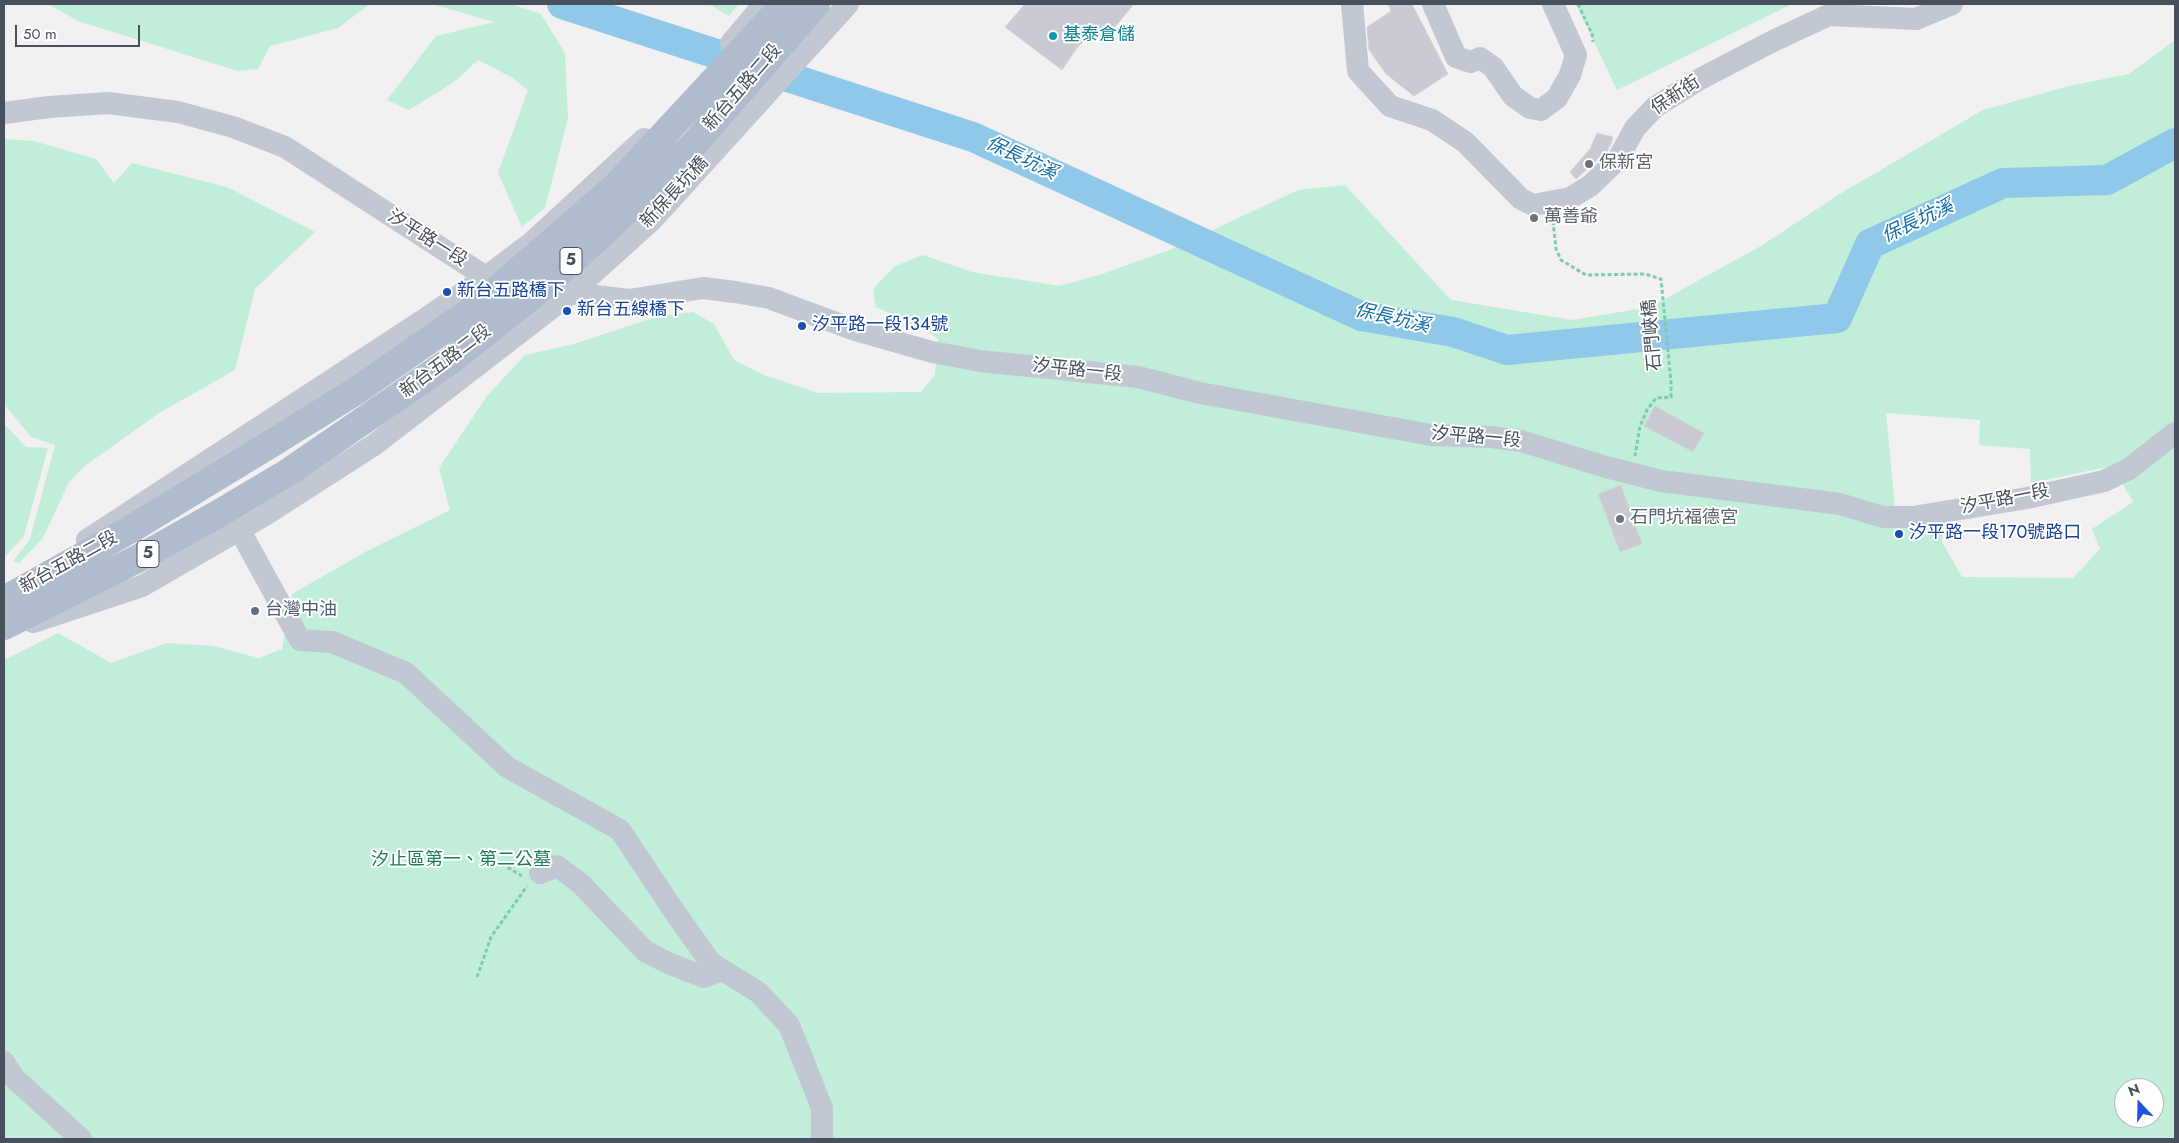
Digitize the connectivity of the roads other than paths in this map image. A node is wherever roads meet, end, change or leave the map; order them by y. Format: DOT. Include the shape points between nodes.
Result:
graph roads {
  1 [pos="764,4"];
  2 [pos="785,4"];
  3 [pos="816,4"];
  4 [pos="848,4"];
  5 [pos="1352,4"];
  6 [pos="1433,4"];
  7 [pos="1553,4"];
  8 [pos="1952,4"];
  9 [pos="4,113"];
  10 [pos="486,277"];
  11 [pos="572,293"];
  12 [pos="2175,433"];
  13 [pos="239,530"];
  14 [pos="4,596"];
  15 [pos="4,600"];
  16 [pos="4,626"];
  17 [pos="4,632"];
  18 [pos="535,877"];
  19 [pos="722,970"];
  20 [pos="4,1062"];
  21 [pos="81,1139"];
  22 [pos="822,1139"];
  1 -- 10 [label="street" via="659,125 531,243"];
  2 -- 15 [label="main road, 新台五路二段 / 5" via="615,187 478,306 367,384 270,445 131,529"];
  3 -- 16 [label="main road, 新台五路二段 / 5" via="695,143 601,235 533,295 450,361 287,473 147,554"];
  4 -- 11 [label="street, 新保長坑橋" via="652,220"];
  5 -- 8 [label="street, 保新街" via="1358,71 1390,106 1432,120 1465,142 1521,199 1533,205 1570,198 1590,186 1618,159 1635,128 1655,107 1773,41 1829,15 1916,19"];
  6 -- 7 [label="street" via="1456,57 1471,62 1480,58 1492,67 1513,96 1530,108 1541,110 1557,98 1576,56"];
  9 -- 10 [label="street, 汐平路一段" via="108,103 178,112 233,127 285,147"];
  10 -- 11 [label="street, 汐平路一段"];
  10 -- 14 [label="street"];
  11 -- 12 [label="street, 汐平路一段" via="629,300 703,288 735,292 769,298 855,330 932,352 980,361 1138,377 1200,393 1432,435 1491,436 1521,441 1661,481 1840,504 1883,517 1912,517 2027,498 2104,481 2129,470"];
  11 -- 13 [label="street, 新保長坑橋" via="374,445"];
  13 -- 17 [label="street, 新保長坑橋" via="142,586"];
  13 -- 19 [label="street" via="300,640 332,642 406,673 507,767 620,830 711,963"];
  18 -- 19 [label="street" via="557,866 580,883 645,951 704,977"];
  19 -- 22 [label="street" via="758,992 789,1025 822,1108"];
  20 -- 21 [label="street" via="14,1078"];
}
